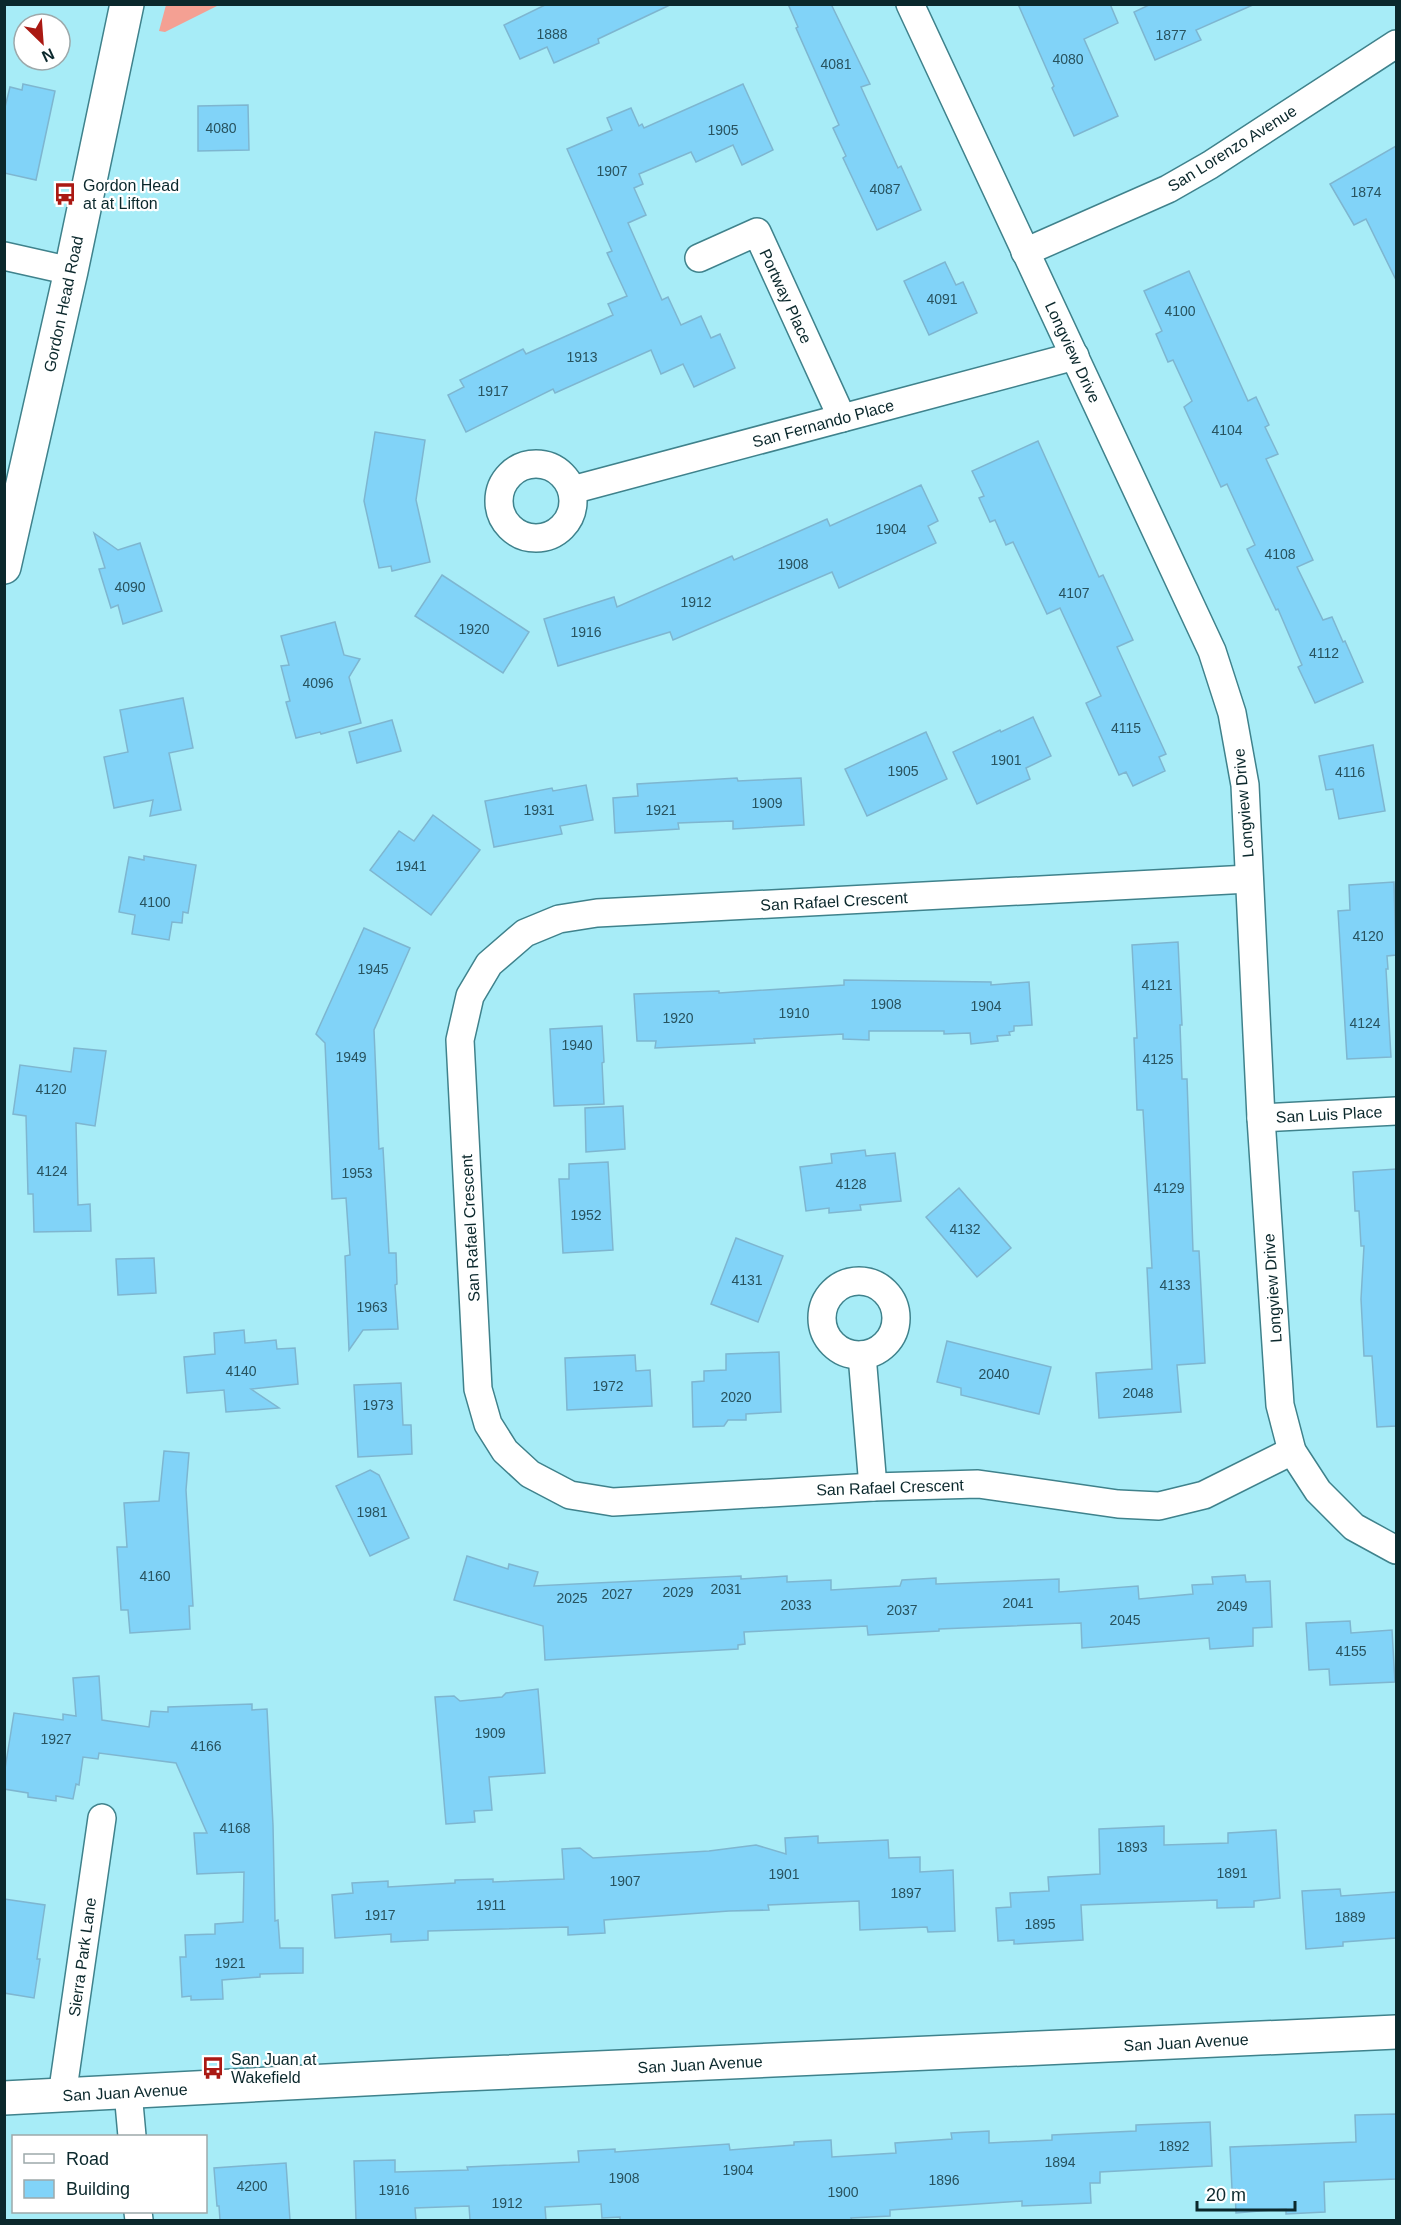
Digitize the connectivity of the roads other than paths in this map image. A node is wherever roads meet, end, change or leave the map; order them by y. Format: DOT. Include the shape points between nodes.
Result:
graph roads {
  1 [pos="128,4"];
  2 [pos="910,4"];
  3 [pos="1396,44"];
  4 [pos="1025,252"];
  5 [pos="4,256"];
  6 [pos="699,258"];
  7 [pos="71,271"];
  8 [pos="1075,356"];
  9 [pos="842,418"];
  10 [pos="572,490"];
  11 [pos="4,567"];
  12 [pos="1249,879"];
  13 [pos="1396,1111"];
  14 [pos="1261,1118"];
  15 [pos="862,1355"];
  16 [pos="1292,1451"];
  17 [pos="873,1487"];
  18 [pos="1396,1550"];
  19 [pos="102,1818"];
  20 [pos="1396,2032"];
  21 [pos="128,2092"];
  22 [pos="62,2096"];
  23 [pos="4,2098"];
  24 [pos="132,2135"];
  1 -- 7 [label="street, Gordon Head Road"];
  2 -- 4 [label="street, Longview Drive"];
  3 -- 4 [label="street, San Lorenzo Avenue" via="1202,170"];
  4 -- 8 [label="street, Longview Drive"];
  5 -- 7 [label="street"];
  6 -- 9 [label="street, Portway Place" via="757,232"];
  7 -- 11 [label="street, Gordon Head Road"];
  8 -- 9 [label="street, San Fernando Place"];
  8 -- 12 [label="street, Longview Drive" via="1212,651 1232,713 1240,754"];
  9 -- 10 [label="street, San Fernando Place"];
  12 -- 14 [label="street, Longview Drive"];
  12 -- 17 [label="street, San Rafael Crescent" via="597,913 559,919 525,933 489,964 470,996 460,1040 478,1389 488,1424 504,1451 530,1474 570,1495 614,1502"];
  13 -- 14 [label="street, San Luis Place"];
  14 -- 16 [label="street, Longview Drive" via="1280,1405"];
  15 -- 17 [label="street"];
  16 -- 17 [label="street, San Rafael Crescent" via="1204,1495 1159,1506 978,1484"];
  16 -- 18 [label="street, Longview Drive" via="1318,1491 1354,1527"];
  19 -- 22 [label="street, Sierra Park Lane"];
  20 -- 21 [label="street, San Juan Avenue"];
  21 -- 22 [label="street, San Juan Avenue"];
  21 -- 24 [label="street"];
  22 -- 23 [label="street, San Juan Avenue"];
}
